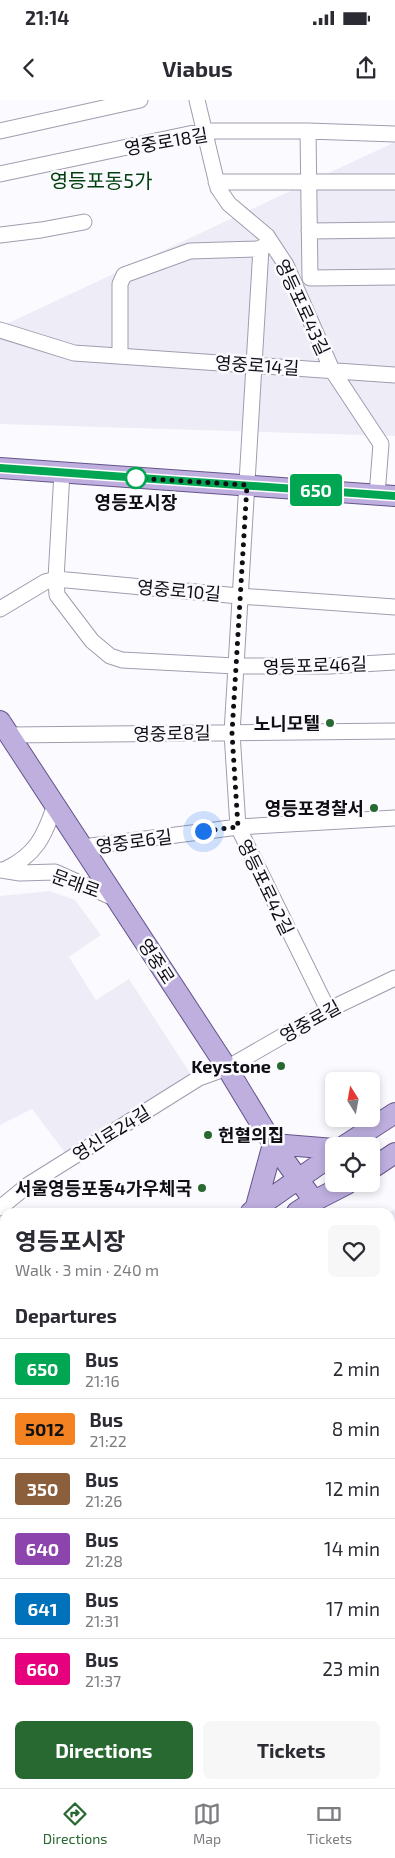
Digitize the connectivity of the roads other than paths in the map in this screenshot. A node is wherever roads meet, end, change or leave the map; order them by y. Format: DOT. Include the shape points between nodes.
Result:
graph roads {
  1 [pos="140,100"];
  2 [pos="197,100"];
  3 [pos="0,131"];
  4 [pos="203,131"];
  5 [pos="308,131"];
  6 [pos="395,134"];
  7 [pos="0,174"];
  8 [pos="216,182"];
  9 [pos="395,182"];
  10 [pos="308,183"];
  11 [pos="84,222"];
  12 [pos="395,230"];
  13 [pos="309,231"];
  14 [pos="0,235"];
  15 [pos="266,246"];
  16 [pos="395,277"];
  17 [pos="0,330"];
  18 [pos="120,356"];
  19 [pos="255,365"];
  20 [pos="332,370"];
  21 [pos="395,375"];
  22 [pos="0,468"];
  23 [pos="62,472"];
  24 [pos="247,485"];
  25 [pos="386,495"];
  26 [pos="56,579"];
  27 [pos="239,596"];
  28 [pos="395,607"];
  29 [pos="0,609"];
  30 [pos="395,662"];
  31 [pos="235,666"];
  32 [pos="4,728"];
  33 [pos="395,731"];
  34 [pos="232,733"];
  35 [pos="55,805"];
  36 [pos="395,818"];
  37 [pos="238,827"];
  38 [pos="83,848"];
  39 [pos="2,870"];
  40 [pos="116,899"];
  41 [pos="395,978"];
  42 [pos="328,1010"];
  43 [pos="227,1068"];
  44 [pos="395,1113"];
  45 [pos="358,1137"];
  46 [pos="273,1144"];
  47 [pos="325,1148"];
  48 [pos="395,1153"];
  49 [pos="325,1160"];
  50 [pos="380,1163"];
  51 [pos="298,1180"];
  52 [pos="331,1192"];
  53 [pos="314,1201"];
  54 [pos="0,1208"];
  55 [pos="262,1208"];
  56 [pos="263,1208"];
  57 [pos="303,1208"];
  1 -- 3 [label="street"];
  2 -- 4 [label="street, 영등포로43길"];
  4 -- 5 [label="street, 영중로18길"];
  4 -- 7 [label="street, 영중로18길"];
  4 -- 8 [label="street, 영등포로43길"];
  5 -- 6 [label="street, 영중로18길"];
  5 -- 10 [label="street"];
  8 -- 10 [label="street"];
  8 -- 15 [label="street, 영등포로43길" via="229,204 267,236"];
  9 -- 10 [label="street"];
  10 -- 13 [label="street"];
  11 -- 14 [label="street"];
  12 -- 13 [label="street"];
  13 -- 16 [label="street" via="310,278"];
  15 -- 18 [label="street" via="190,251 124,275 120,284"];
  15 -- 19 [label="street, 영등포로42길"];
  15 -- 20 [label="street, 영등포로43길" via="286,265"];
  17 -- 18 [label="street, 영중로14길" via="74,353"];
  18 -- 19 [label="street, 영중로14길"];
  19 -- 20 [label="street, 영중로14길"];
  19 -- 24 [label="street, 영등포로42길"];
  20 -- 21 [label="street, 영중로14길"];
  20 -- 25 [label="street, 영등포로43길" via="381,444"];
  22 -- 23 [label="main road"];
  23 -- 24 [label="main road"];
  23 -- 26 [label="street, 영등포로46길"];
  24 -- 25 [label="main road"];
  24 -- 27 [label="street, 영등포로42길"];
  26 -- 27 [label="street, 영중로10길"];
  26 -- 29 [label="street, 영중로10길" via="45,582"];
  26 -- 31 [label="street, 영등포로46길" via="57,595 92,641 110,656 122,660"];
  27 -- 28 [label="street, 영중로10길"];
  27 -- 31 [label="street, 영등포로42길"];
  30 -- 31 [label="street, 영등포로46길"];
  31 -- 34 [label="street, 영등포로42길"];
  32 -- 34 [label="street, 영중로8길"];
  32 -- 35 [label="main road, 영중로"];
  33 -- 34 [label="street, 영중로8길"];
  34 -- 37 [label="street, 영등포로42길"];
  35 -- 38 [label="main road, 영중로"];
  35 -- 39 [label="street, 문래로" via="38,845 18,863"];
  36 -- 37 [label="street, 영중로6길"];
  37 -- 38 [label="street, 영중로6길"];
  37 -- 42 [label="street, 영등포로42길"];
  38 -- 40 [label="main road, 영중로"];
  39 -- 40 [label="street, 문래로" via="55,872"];
  40 -- 43 [label="main road, 영중로"];
  41 -- 42 [label="street, 영중로길"];
  42 -- 43 [label="street, 영중로길"];
  43 -- 46 [label="main road, 영중로"];
  43 -- 54 [label="street, 영신로24길" via="198,1078 28,1185"];
  44 -- 45 [label="main road"];
  46 -- 47 [label="main road"];
  46 -- 51 [label="main road, 영중로"];
  46 -- 55 [label="main road"];
  48 -- 50 [label="main road"];
  49 -- 51 [label="main road"];
  51 -- 53 [label="main road, 영중로"];
  51 -- 56 [label="main road"];
  52 -- 53 [label="main road"];
  53 -- 57 [label="main road"];
}
